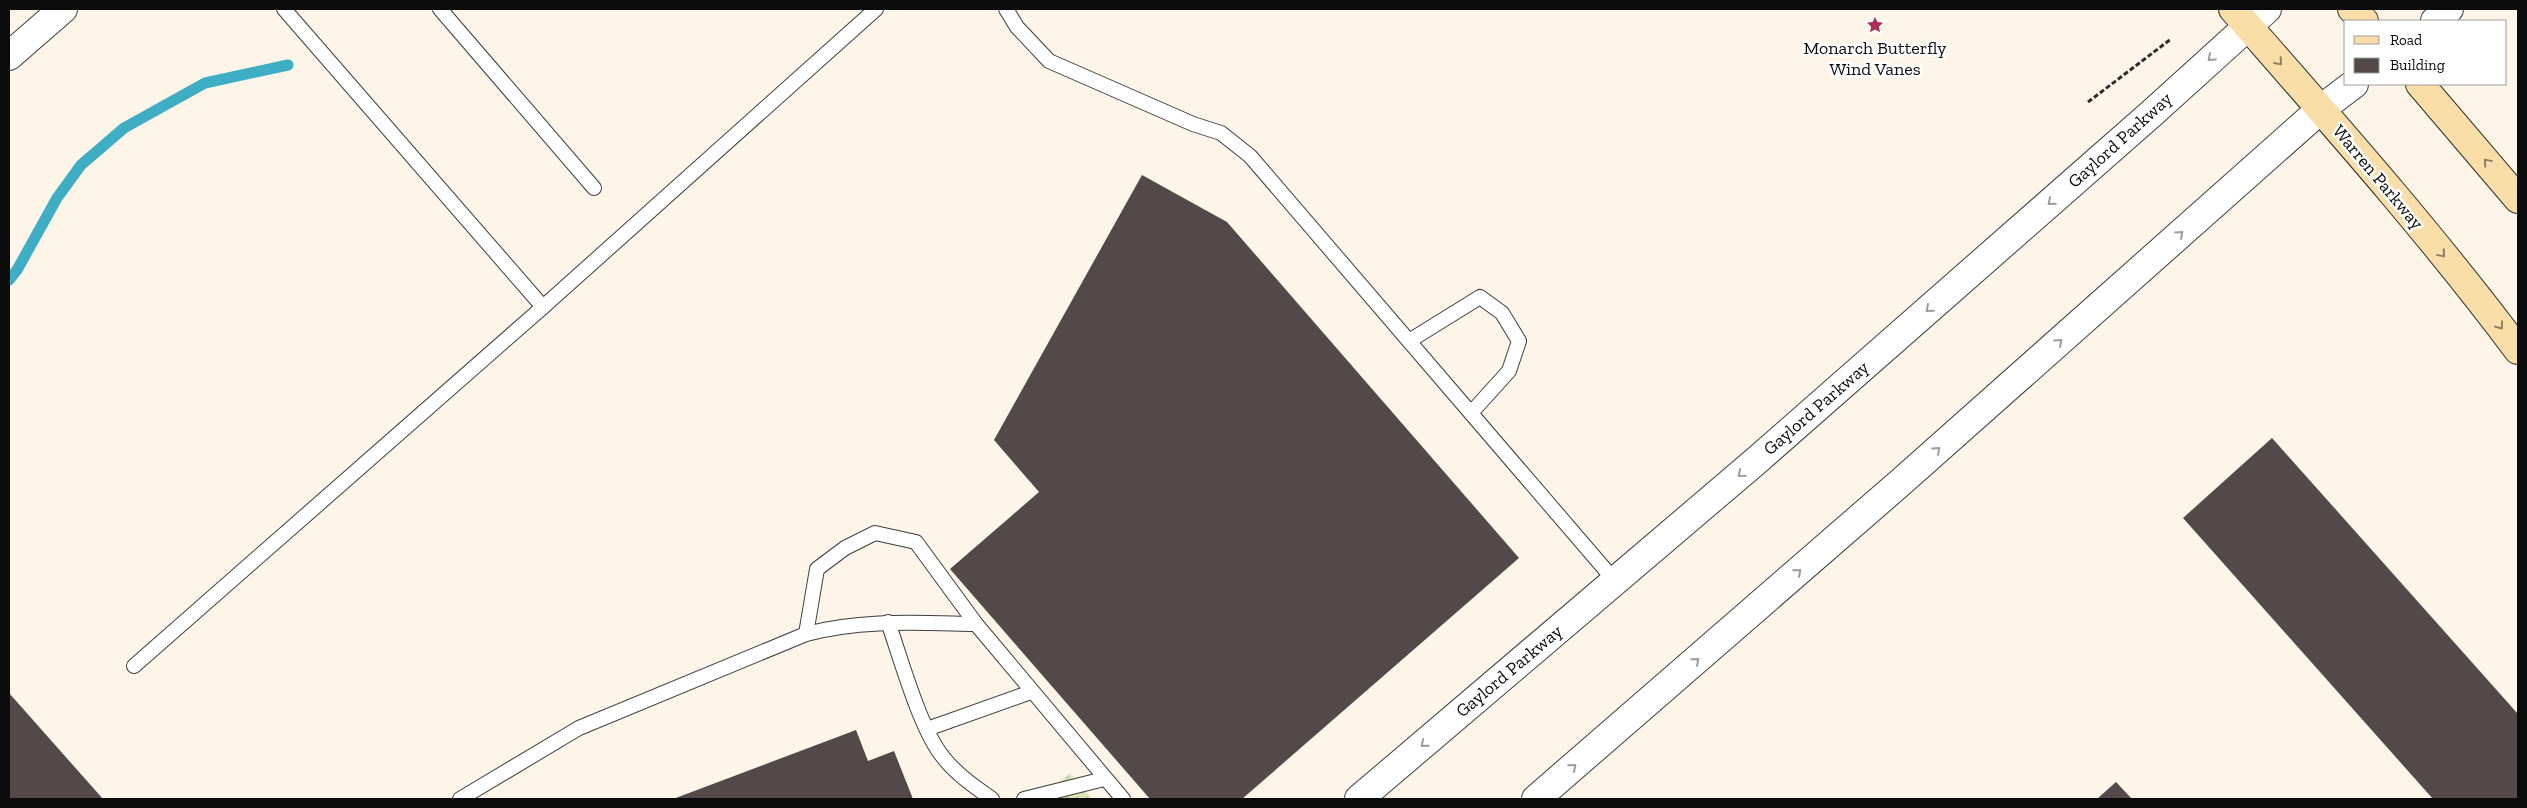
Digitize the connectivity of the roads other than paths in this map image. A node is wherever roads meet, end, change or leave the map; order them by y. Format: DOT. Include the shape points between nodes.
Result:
graph roads {
  1 [pos="63,9"];
  2 [pos="284,9"];
  3 [pos="440,9"];
  4 [pos="876,9"];
  5 [pos="1006,9"];
  6 [pos="2352,9"];
  7 [pos="2449,9"];
  8 [pos="2249,14"];
  9 [pos="2363,20"];
  10 [pos="2436,20"];
  11 [pos="9,56"];
  12 [pos="2353,85"];
  13 [pos="2421,85"];
  14 [pos="2321,109"];
  15 [pos="594,188"];
  16 [pos="2518,200"];
  17 [pos="543,307"];
  18 [pos="1409,341"];
  19 [pos="2518,350"];
  20 [pos="1472,413"];
  21 [pos="1615,581"];
  22 [pos="888,622"];
  23 [pos="976,624"];
  24 [pos="806,634"];
  25 [pos="134,666"];
  26 [pos="1031,692"];
  27 [pos="927,729"];
  28 [pos="1104,779"];
  29 [pos="460,799"];
  30 [pos="992,799"];
  31 [pos="1024,799"];
  32 [pos="1123,799"];
  33 [pos="1359,799"];
  34 [pos="1536,799"];
  1 -- 11 [label="street"];
  2 -- 17 [label="lane"];
  3 -- 15 [label="lane"];
  4 -- 17 [label="lane"];
  5 -- 18 [label="lane" via="1017,27 1049,61 1193,124 1221,133 1250,156"];
  6 -- 9 [label="main road"];
  7 -- 10 [label="street"];
  8 -- 14 [label="main road, Warren Parkway, one-way"];
  8 -- 21 [label="street, Gaylord Parkway, one-way" via="2091,166"];
  12 -- 14 [label="street"];
  16 -- 13 [label="main road, one-way"];
  14 -- 19 [label="main road, Warren Parkway, one-way" via="2482,302"];
  34 -- 14 [label="street, one-way" via="1886,495"];
  17 -- 25 [label="lane"];
  18 -- 20 [label="lane"];
  18 -- 20 [label="lane" via="1480,297 1502,313 1519,340 1509,372"];
  20 -- 21 [label="lane"];
  21 -- 33 [label="street, Gaylord Parkway, one-way"];
  22 -- 23 [label="lane"];
  22 -- 24 [label="lane"];
  22 -- 27 [label="lane"];
  23 -- 24 [label="lane" via="916,542 875,533 845,548 817,570"];
  23 -- 26 [label="lane"];
  24 -- 29 [label="lane" via="579,728"];
  26 -- 27 [label="lane"];
  26 -- 28 [label="lane"];
  27 -- 30 [label="lane" via="942,757 971,785"];
  28 -- 31 [label="lane"];
  28 -- 32 [label="lane"];
}
